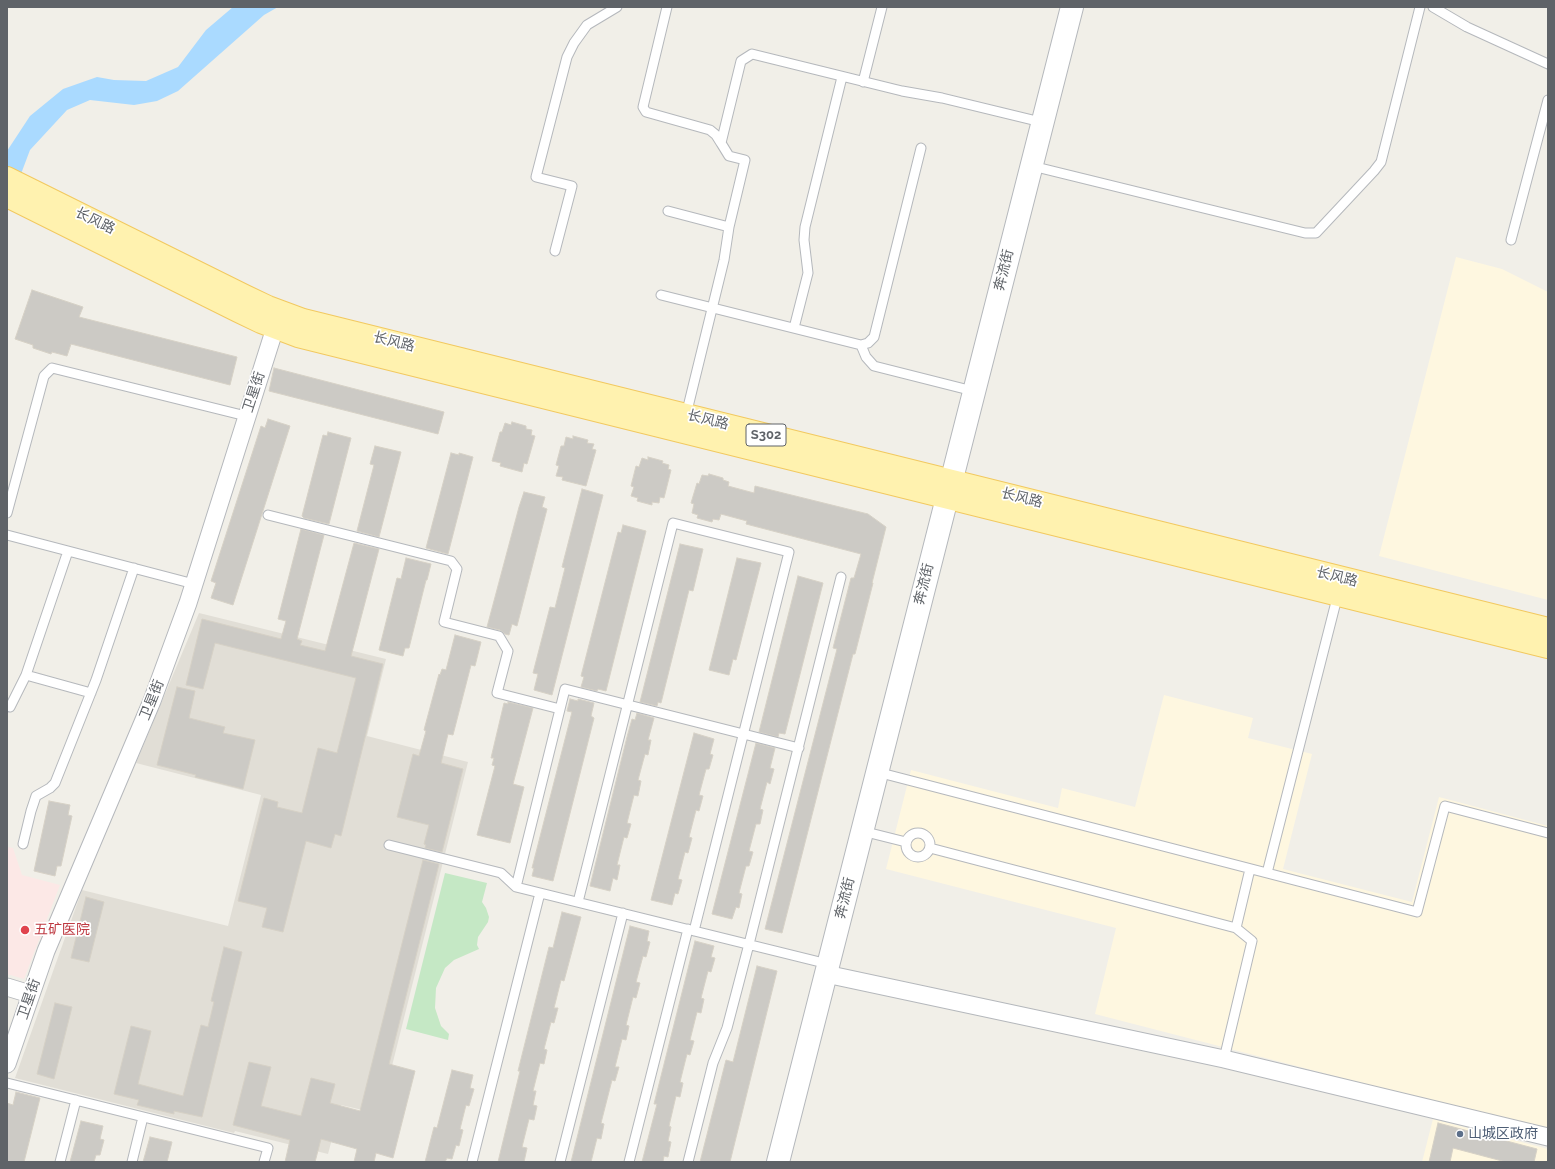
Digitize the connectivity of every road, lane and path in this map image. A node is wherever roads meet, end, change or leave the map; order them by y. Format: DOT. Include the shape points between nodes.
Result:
graph roads {
  1 [pos="617,7"];
  2 [pos="667,7"];
  3 [pos="882,7"];
  4 [pos="1072,7"];
  5 [pos="1420,7"];
  6 [pos="1433,7"];
  7 [pos="1548,64"];
  8 [pos="842,77"];
  9 [pos="863,82"];
  10 [pos="1548,100"];
  11 [pos="1042,122"];
  12 [pos="721,143"];
  13 [pos="921,148"];
  14 [pos="1030,165"];
  15 [pos="7,178"];
  16 [pos="7,196"];
  17 [pos="668,211"];
  18 [pos="729,227"];
  19 [pos="1511,240"];
  20 [pos="555,251"];
  21 [pos="661,295"];
  22 [pos="712,308"];
  23 [pos="275,328"];
  24 [pos="794,328"];
  25 [pos="861,345"];
  26 [pos="973,391"];
  27 [pos="686,415"];
  28 [pos="246,416"];
  29 [pos="949,489"];
  30 [pos="7,513"];
  31 [pos="268,515"];
  32 [pos="7,535"];
  33 [pos="68,551"];
  34 [pos="134,568"];
  35 [pos="841,577"];
  36 [pos="194,584"];
  37 [pos="1338,594"];
  38 [pos="1548,629"];
  39 [pos="1548,647"];
  40 [pos="26,675"];
  41 [pos="91,693"];
  42 [pos="628,705"];
  43 [pos="10,707"];
  44 [pos="560,709"];
  45 [pos="743,734"];
  46 [pos="799,748"];
  47 [pos="877,772"];
  48 [pos="862,831"];
  49 [pos="1548,833"];
  50 [pos="906,842"];
  51 [pos="23,844"];
  52 [pos="389,845"];
  53 [pos="930,848"];
  54 [pos="1250,869"];
  55 [pos="1267,873"];
  56 [pos="516,887"];
  57 [pos="540,893"];
  58 [pos="578,902"];
  59 [pos="623,913"];
  60 [pos="1236,928"];
  61 [pos="691,930"];
  62 [pos="749,944"];
  63 [pos="827,969"];
  64 [pos="7,987"];
  65 [pos="30,994"];
  66 [pos="1224,1059"];
  67 [pos="7,1064"];
  68 [pos="7,1083"];
  69 [pos="76,1100"];
  70 [pos="143,1117"];
  71 [pos="1548,1137"];
  72 [pos="60,1162"];
  73 [pos="132,1162"];
  74 [pos="264,1162"];
  75 [pos="472,1162"];
  76 [pos="560,1162"];
  77 [pos="629,1162"];
  78 [pos="688,1162"];
  79 [pos="778,1162"];
  1 -- 20 [label="lane" via="587,25 574,43 536,177 572,186"];
  2 -- 12 [label="lane" via="643,107 646,112 710,130"];
  3 -- 9 [label="lane"];
  4 -- 11 [label="street, 奔流街"];
  5 -- 14 [label="lane" via="1381,162 1316,233 1305,233"];
  6 -- 7 [label="lane" via="1467,27"];
  8 -- 9 [label="lane"];
  8 -- 12 [label="lane" via="752,54 741,61"];
  8 -- 24 [label="lane" via="805,227 808,272"];
  9 -- 11 [label="lane"];
  10 -- 19 [label="lane"];
  11 -- 14 [label="street, 奔流街"];
  12 -- 18 [label="lane" via="729,156 745,160"];
  13 -- 25 [label="lane" via="874,337 868,344"];
  14 -- 26 [label="street, 奔流街"];
  15 -- 27 [label="main road, 长风路 / S302" via="245,296 303,320"];
  16 -- 23 [label="main road, 长风路 / S302"];
  17 -- 18 [label="lane"];
  18 -- 22 [label="lane"];
  21 -- 22 [label="lane"];
  22 -- 24 [label="lane"];
  22 -- 27 [label="lane"];
  23 -- 28 [label="street, 卫星街"];
  23 -- 29 [label="main road, 长风路 / S302" via="298,336"];
  24 -- 25 [label="lane"];
  25 -- 26 [label="lane" via="866,357 874,366"];
  26 -- 29 [label="street, 奔流街"];
  27 -- 29 [label="main road, 长风路 / S302"];
  28 -- 30 [label="lane" via="52,368 44,376"];
  28 -- 36 [label="street, 卫星街"];
  29 -- 37 [label="main road, 长风路 / S302"];
  29 -- 38 [label="main road, 长风路 / S302"];
  29 -- 47 [label="street, 奔流街"];
  31 -- 44 [label="lane" via="451,561 457,570 444,622 499,636 508,651 497,693"];
  32 -- 33 [label="lane"];
  33 -- 34 [label="lane"];
  33 -- 40 [label="lane"];
  34 -- 36 [label="lane"];
  34 -- 41 [label="lane"];
  35 -- 46 [label="lane"];
  36 -- 65 [label="street, 卫星街" via="152,701"];
  37 -- 39 [label="main road, 长风路 / S302"];
  37 -- 55 [label="lane"];
  40 -- 41 [label="lane"];
  40 -- 43 [label="lane"];
  41 -- 51 [label="lane" via="55,783 36,796 33,802"];
  42 -- 44 [label="lane" via="565,689"];
  42 -- 45 [label="lane"];
  42 -- 45 [label="lane" via="673,523 712,532 789,552"];
  42 -- 58 [label="lane"];
  44 -- 56 [label="lane"];
  45 -- 46 [label="lane"];
  45 -- 61 [label="lane"];
  46 -- 62 [label="lane"];
  47 -- 48 [label="street, 奔流街"];
  47 -- 54 [label="lane"];
  48 -- 50 [label="lane"];
  48 -- 63 [label="street, 奔流街"];
  49 -- 55 [label="lane" via="1445,806 1417,912"];
  50 -- 53 [label="lane" via="914,833 923,834 930,840"];
  50 -- 53 [label="lane" via="906,850 918,858 927,854"];
  52 -- 56 [label="lane" via="501,873"];
  53 -- 60 [label="lane"];
  54 -- 55 [label="lane"];
  54 -- 60 [label="lane"];
  56 -- 57 [label="lane"];
  57 -- 58 [label="lane"];
  57 -- 75 [label="lane"];
  58 -- 59 [label="lane"];
  59 -- 61 [label="lane"];
  59 -- 76 [label="lane"];
  60 -- 66 [label="lane" via="1252,941"];
  61 -- 62 [label="lane"];
  61 -- 77 [label="lane"];
  62 -- 63 [label="lane"];
  62 -- 78 [label="lane" via="727,1028 713,1063"];
  63 -- 66 [label="street"];
  63 -- 79 [label="street, 奔流街"];
  64 -- 65 [label="street"];
  65 -- 67 [label="street, 卫星街"];
  66 -- 71 [label="street"];
  68 -- 69 [label="lane"];
  69 -- 70 [label="lane"];
  69 -- 72 [label="lane"];
  70 -- 73 [label="lane"];
  70 -- 74 [label="lane" via="268,1148"];
}
